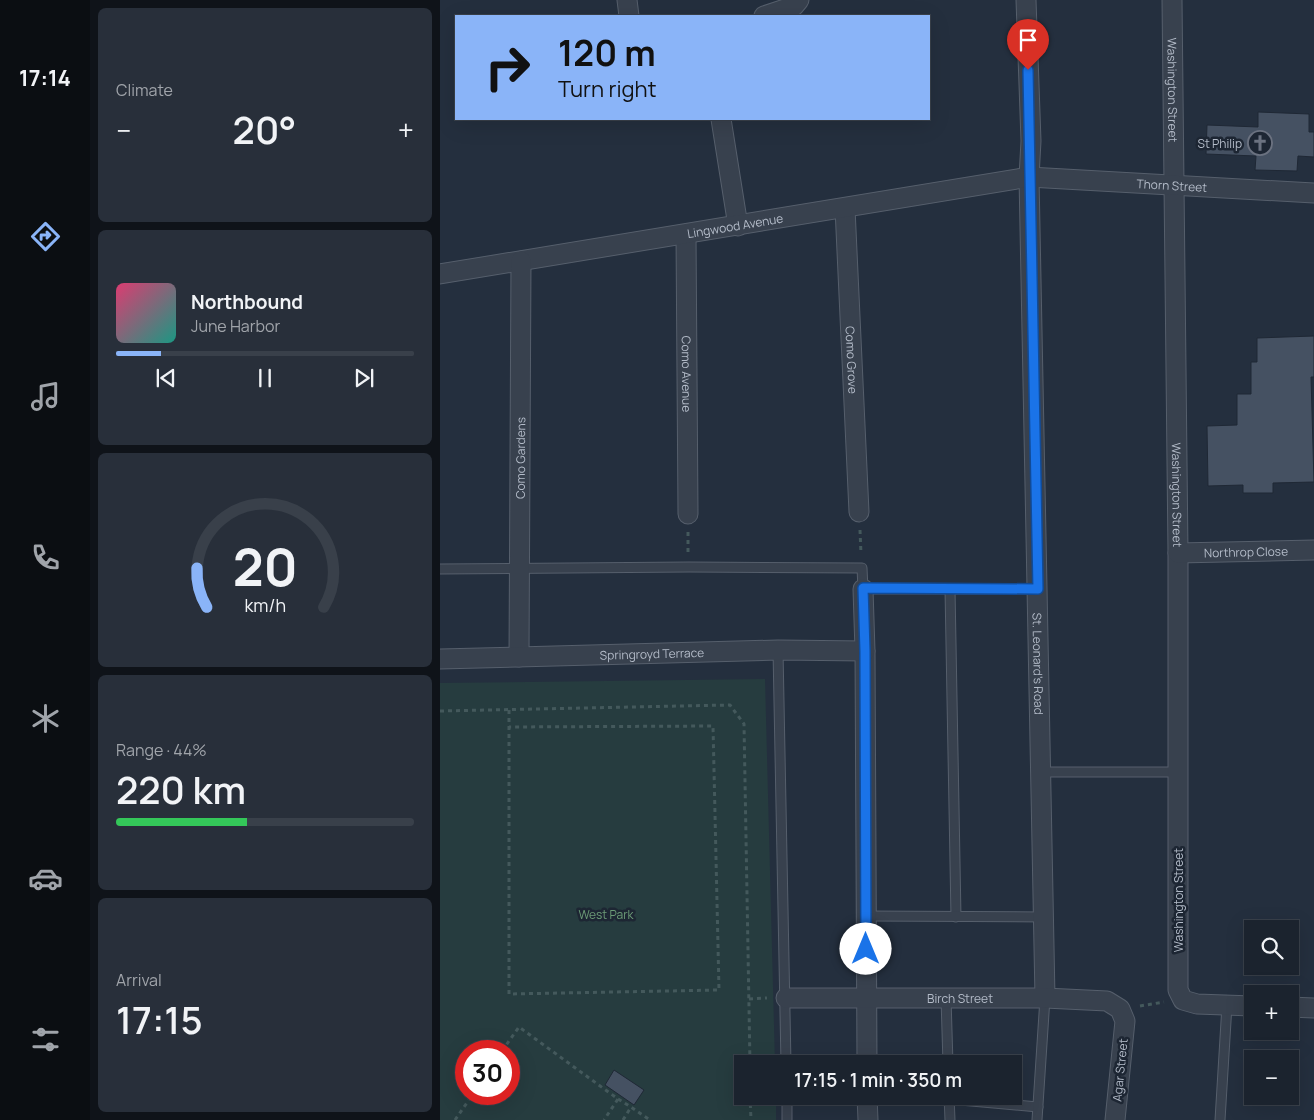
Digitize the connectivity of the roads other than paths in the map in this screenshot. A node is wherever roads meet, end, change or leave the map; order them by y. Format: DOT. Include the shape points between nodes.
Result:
graph roads {
  1 [pos="627,0"];
  2 [pos="799,0"];
  3 [pos="1026,0"];
  4 [pos="1172,0"];
  5 [pos="629,15"];
  6 [pos="767,15"];
  7 [pos="721,120"];
  8 [pos="1030,177"];
  9 [pos="1174,186"];
  10 [pos="1314,193"];
  11 [pos="844,208"];
  12 [pos="738,226"];
  13 [pos="686,234"];
  14 [pos="521,261"];
  15 [pos="440,274"];
  16 [pos="858,512"];
  17 [pos="688,514"];
  18 [pos="1314,550"];
  19 [pos="1178,553"];
  20 [pos="440,569"];
  21 [pos="520,570"];
  22 [pos="863,588"];
  23 [pos="950,589"];
  24 [pos="1038,589"];
  25 [pos="778,650"];
  26 [pos="865,651"];
  27 [pos="519,657"];
  28 [pos="440,658"];
  29 [pos="1041,772"];
  30 [pos="1178,772"];
  31 [pos="866,916"];
  32 [pos="956,917"];
  33 [pos="1044,917"];
  34 [pos="786,998"];
  35 [pos="867,998"];
  36 [pos="946,998"];
  37 [pos="1045,998"];
  38 [pos="1227,1005"];
  39 [pos="1244,1006"];
  40 [pos="1299,1007"];
  41 [pos="1314,1008"];
  42 [pos="1122,1015"];
  43 [pos="786,1055"];
  44 [pos="867,1055"];
  45 [pos="948,1055"];
  46 [pos="787,1105"];
  47 [pos="867,1105"];
  48 [pos="949,1105"];
  49 [pos="1018,1105"];
  50 [pos="1038,1107"];
  51 [pos="787,1120"];
  52 [pos="868,1120"];
  53 [pos="950,1120"];
  54 [pos="1037,1120"];
  55 [pos="1115,1120"];
  56 [pos="1220,1120"];
  1 -- 5 [label="street"];
  2 -- 6 [label="street" via="794,6"];
  3 -- 8 [label="street, St. Leonard's Road"];
  4 -- 9 [label="street, Washington Street"];
  7 -- 12 [label="street"];
  8 -- 9 [label="street, Thorn Street"];
  8 -- 11 [label="street, Lingwood Avenue"];
  8 -- 24 [label="street, St. Leonard's Road"];
  9 -- 10 [label="street, Thorn Street"];
  9 -- 19 [label="street, Washington Street"];
  11 -- 12 [label="street, Lingwood Avenue"];
  11 -- 16 [label="street, Como Grove"];
  12 -- 13 [label="street, Lingwood Avenue"];
  13 -- 14 [label="street, Lingwood Avenue"];
  13 -- 17 [label="street, Como Avenue"];
  14 -- 15 [label="street, Lingwood Avenue"];
  14 -- 21 [label="street, Como Gardens"];
  18 -- 19 [label="street, Northrop Close"];
  19 -- 30 [label="street, Washington Street"];
  20 -- 21 [label="lane"];
  21 -- 22 [label="lane" via="862,568"];
  21 -- 27 [label="street, Como Gardens"];
  22 -- 23 [label="lane"];
  22 -- 26 [label="street"];
  23 -- 24 [label="lane"];
  23 -- 32 [label="lane"];
  24 -- 29 [label="street, St. Leonard's Road"];
  25 -- 26 [label="street, Springroyd Terrace"];
  25 -- 27 [label="street, Springroyd Terrace"];
  25 -- 34 [label="lane"];
  26 -- 31 [label="street"];
  27 -- 28 [label="street, Springroyd Terrace"];
  29 -- 30 [label="lane"];
  29 -- 33 [label="street, St. Leonard's Road"];
  30 -- 38 [label="street, Washington Street" via="1181,995 1197,1004"];
  31 -- 32 [label="lane"];
  31 -- 35 [label="street"];
  32 -- 33 [label="lane"];
  33 -- 37 [label="street, St. Leonard's Road"];
  34 -- 35 [label="street, Birch Street"];
  34 -- 43 [label="lane"];
  35 -- 36 [label="street, Birch Street"];
  35 -- 44 [label="street"];
  36 -- 37 [label="street, Birch Street"];
  36 -- 45 [label="lane"];
  37 -- 42 [label="street, Birch Street" via="1107,1001"];
  37 -- 50 [label="lane"];
  38 -- 39 [label="street"];
  38 -- 56 [label="lane"];
  40 -- 41 [label="street"];
  42 -- 55 [label="street, Agar Street"];
  46 -- 51 [label="lane"];
  47 -- 52 [label="street"];
  48 -- 53 [label="lane"];
  49 -- 50 [label="lane"];
  50 -- 54 [label="lane"];
}
